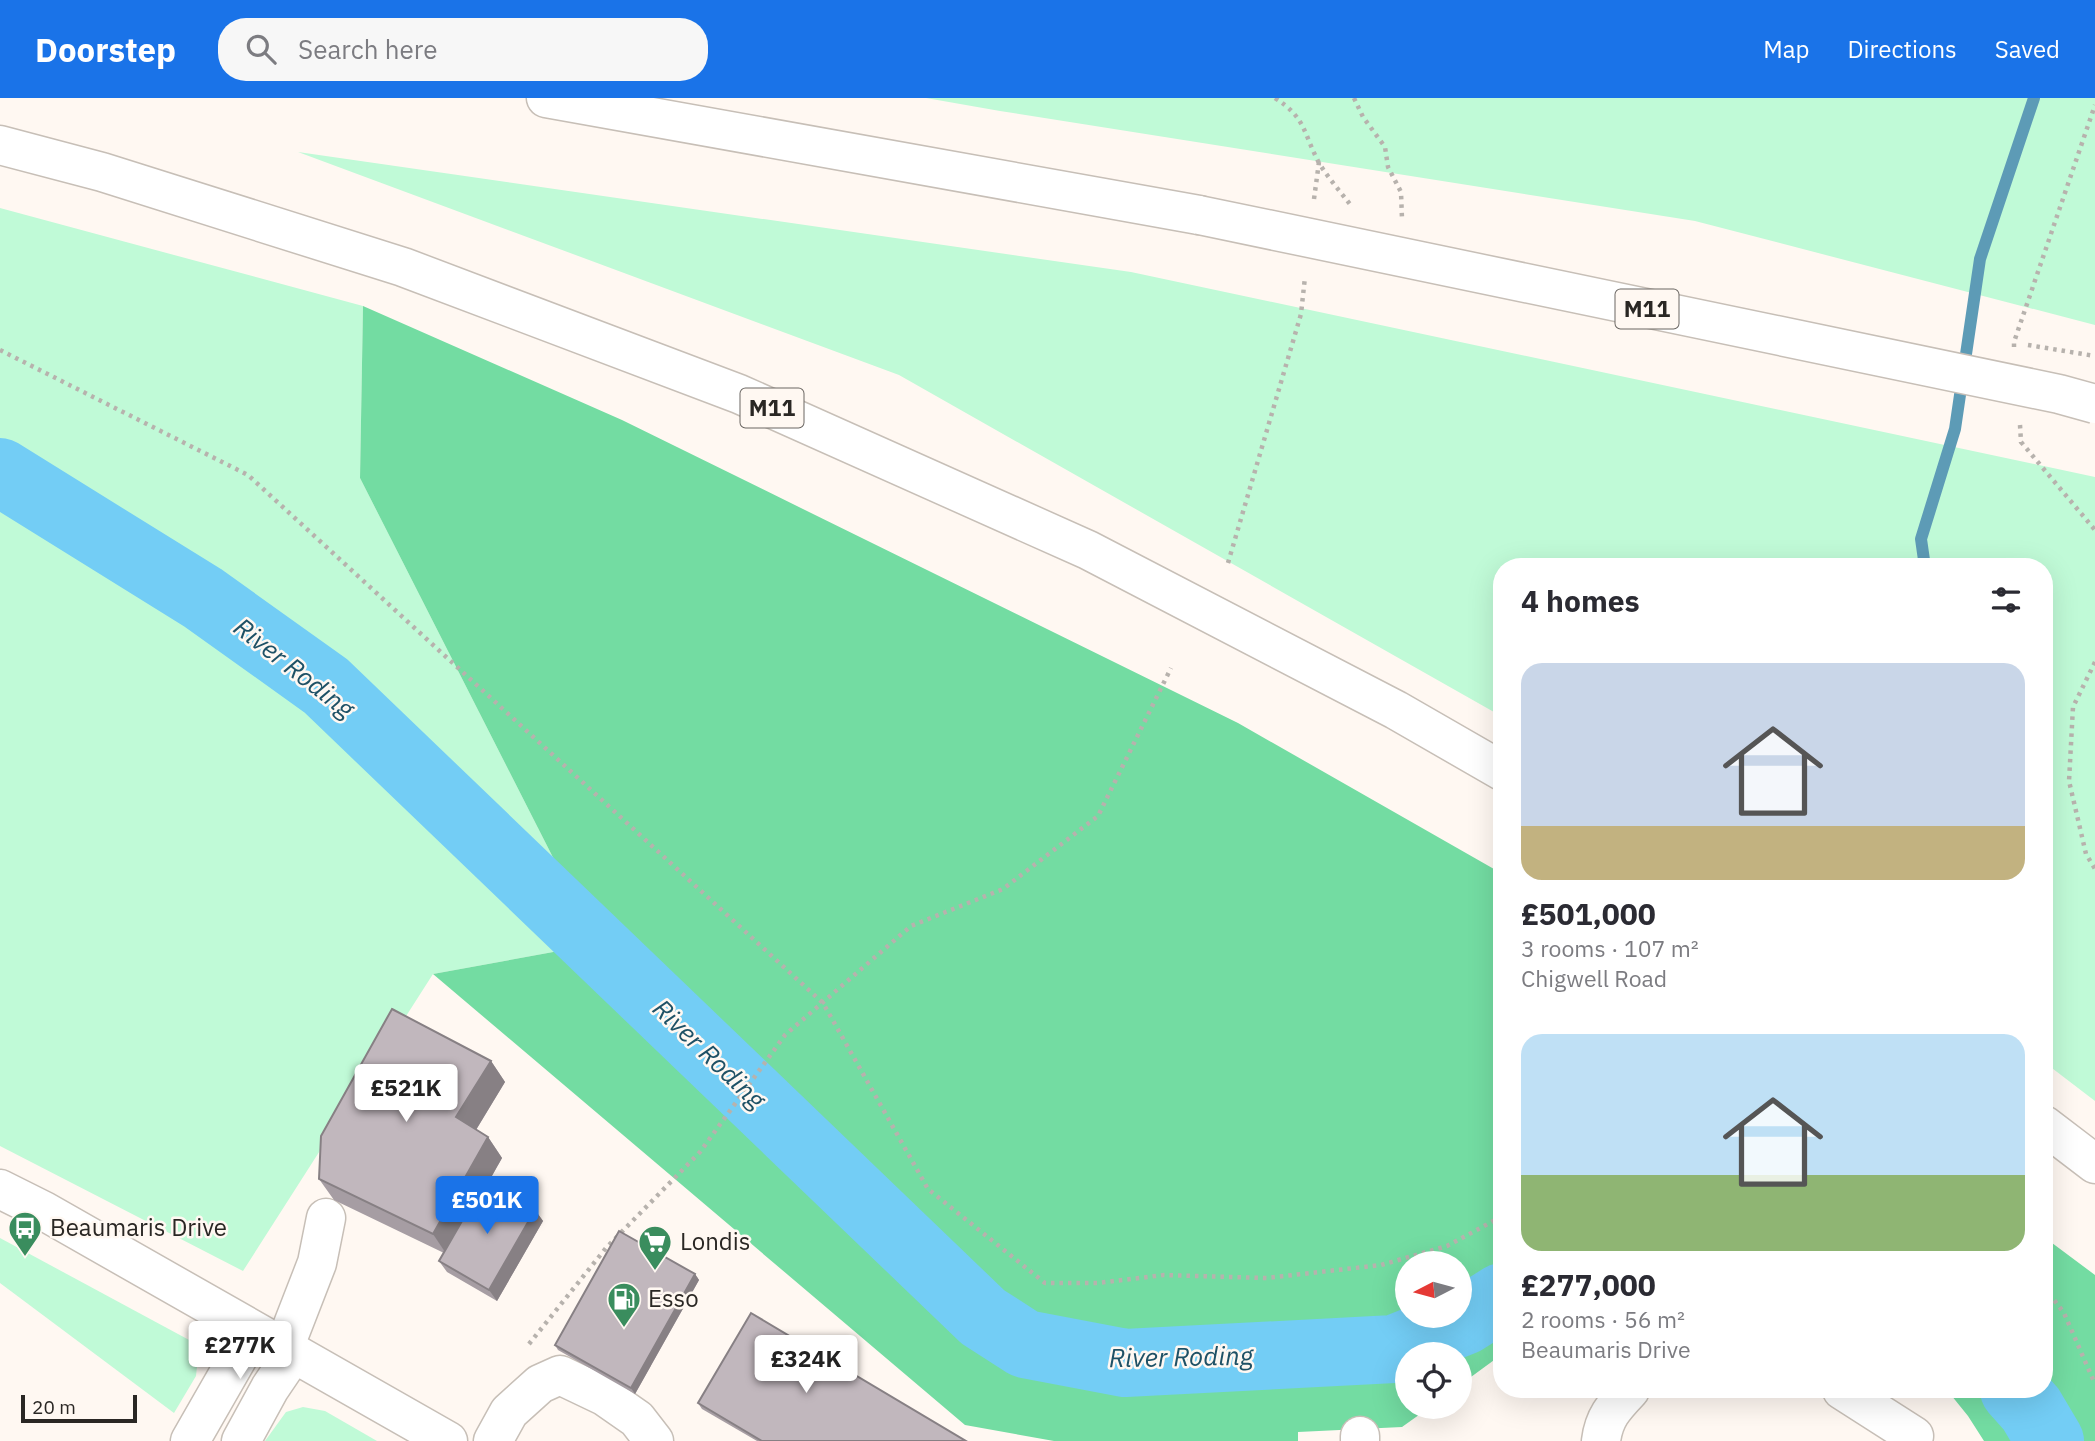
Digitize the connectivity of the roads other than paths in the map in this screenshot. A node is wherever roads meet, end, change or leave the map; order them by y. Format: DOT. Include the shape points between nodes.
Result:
graph roads {
  1 [pos="546,98"];
  2 [pos="0,145"];
  3 [pos="2095,404"];
  4 [pos="1493,766"];
  5 [pos="2053,1132"];
  6 [pos="2095,1164"];
  7 [pos="0,1189"];
  8 [pos="326,1218"];
  9 [pos="276,1345"];
  10 [pos="1623,1398"];
  11 [pos="1855,1398"];
  12 [pos="1914,1436"];
  13 [pos="190,1441"];
  14 [pos="241,1441"];
  15 [pos="448,1441"];
  16 [pos="493,1441"];
  17 [pos="654,1441"];
  18 [pos="1601,1441"];
  1 -- 3 [label="main road, M11, bridge" via="1199,215"];
  2 -- 4 [label="main road, M11" via="102,172 404,267 739,394 1088,550 1396,710"];
  5 -- 6 [label="main road"];
  7 -- 9 [label="main road"];
  8 -- 9 [label="main road" via="317,1263"];
  9 -- 13 [label="main road"];
  9 -- 14 [label="main road" via="270,1388"];
  9 -- 15 [label="main road"];
  10 -- 18 [label="main road" via="1610,1412"];
  11 -- 12 [label="main road"];
  16 -- 17 [label="main road" via="509,1412 540,1384 560,1375 604,1396 637,1419"];
}
